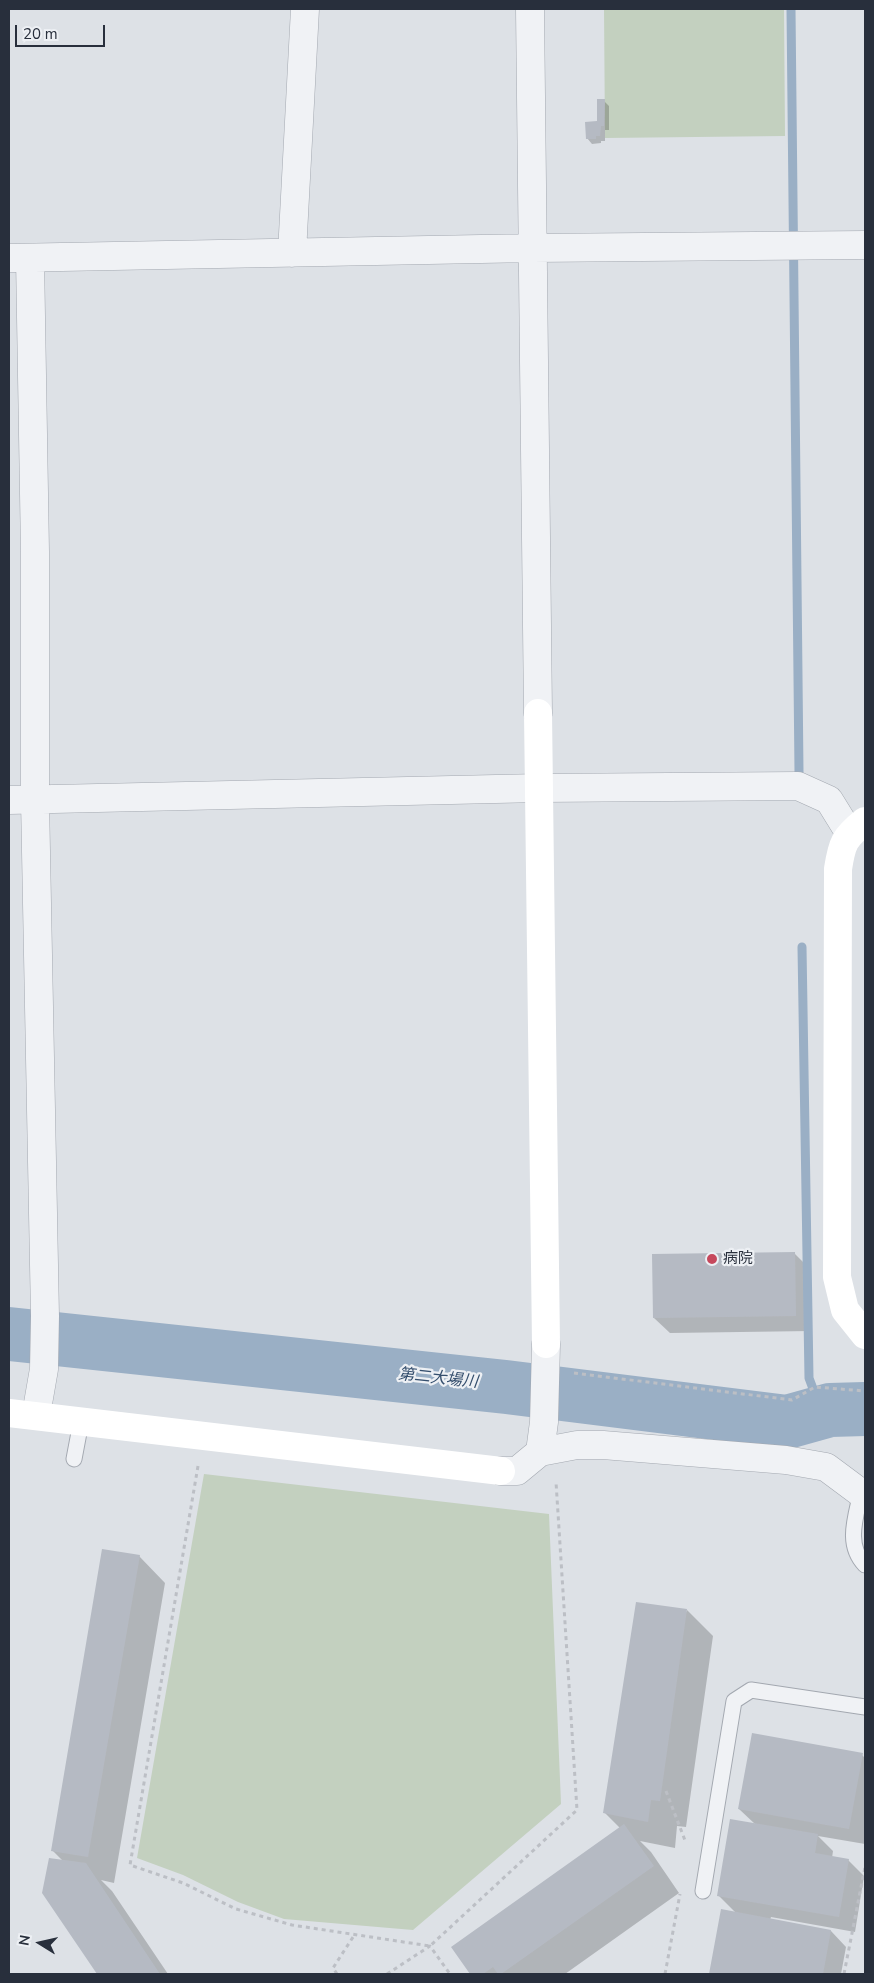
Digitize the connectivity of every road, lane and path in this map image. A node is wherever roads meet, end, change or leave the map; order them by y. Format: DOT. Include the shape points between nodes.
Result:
graph roads {
  1 [pos="305,9"];
  2 [pos="530,9"];
  3 [pos="865,245"];
  4 [pos="533,248"];
  5 [pos="292,253"];
  6 [pos="20,258"];
  7 [pos="540,788"];
  8 [pos="22,800"];
  9 [pos="858,827"];
  10 [pos="865,1335"];
  11 [pos="546,1357"];
  12 [pos="865,1391"];
  13 [pos="9,1412"];
  14 [pos="36,1415"];
  15 [pos="82,1422"];
  16 [pos="540,1452"];
  17 [pos="74,1459"];
  18 [pos="198,1466"];
  19 [pos="556,1482"];
  20 [pos="863,1494"];
  21 [pos="865,1565"];
  22 [pos="865,1708"];
  23 [pos="666,1791"];
  24 [pos="688,1847"];
  25 [pos="865,1867"];
  26 [pos="681,1886"];
  27 [pos="703,1891"];
  28 [pos="355,1934"];
  29 [pos="430,1946"];
  30 [pos="337,1974"];
  31 [pos="387,1974"];
  32 [pos="450,1974"];
  33 [pos="665,1974"];
  34 [pos="844,1974"];
  1 -- 5 [label="street"];
  2 -- 4 [label="street"];
  3 -- 4 [label="street"];
  4 -- 5 [label="street"];
  4 -- 7 [label="street"];
  5 -- 6 [label="street"];
  6 -- 8 [label="street" via="36,552"];
  7 -- 8 [label="street"];
  7 -- 9 [label="street" via="798,786 829,800"];
  7 -- 11 [label="street"];
  8 -- 14 [label="street" via="45,1316 44,1369"];
  9 -- 10 [label="street" via="842,848 838,869 837,1277 845,1310"];
  11 -- 12 [label="path" via="792,1400 815,1387"];
  11 -- 16 [label="street"];
  13 -- 14 [label="street"];
  14 -- 15 [label="street"];
  15 -- 16 [label="street" via="501,1471 517,1471"];
  15 -- 17 [label="lane"];
  16 -- 20 [label="street" via="577,1445 786,1460 826,1466"];
  18 -- 28 [label="path" via="130,1865 183,1883 236,1909 292,1925"];
  19 -- 29 [label="path" via="577,1810"];
  20 -- 21 [label="lane" via="852,1538 858,1558"];
  22 -- 27 [label="lane" via="751,1690 734,1701"];
  23 -- 24 [label="path"];
  25 -- 34 [label="path"];
  26 -- 33 [label="path"];
  28 -- 29 [label="path"];
  28 -- 30 [label="path" via="333,1968"];
  29 -- 31 [label="path"];
  29 -- 32 [label="path"];
}
